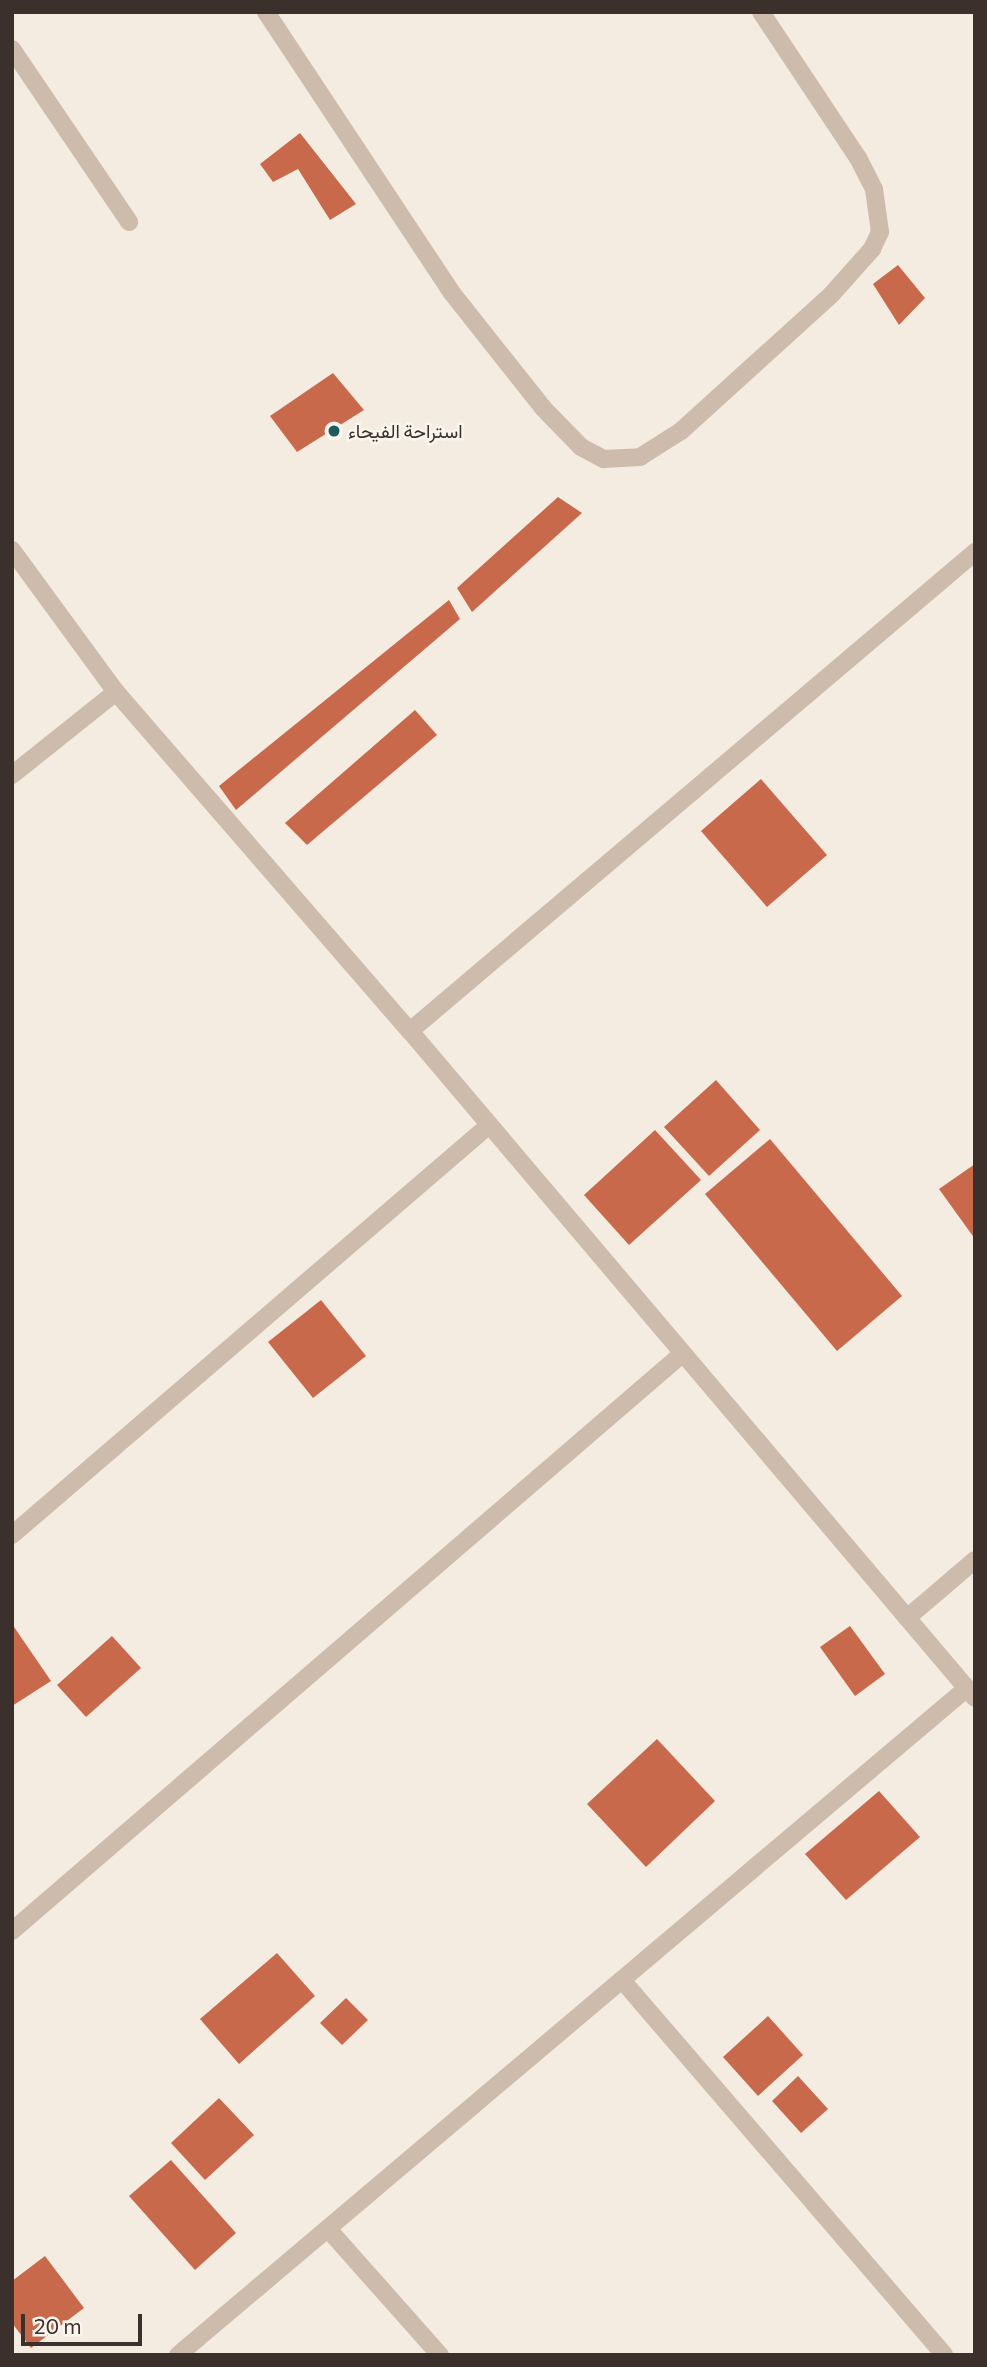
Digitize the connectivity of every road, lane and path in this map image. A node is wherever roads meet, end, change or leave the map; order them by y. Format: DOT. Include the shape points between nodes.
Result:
graph roads {
  1 [pos="266,12"];
  2 [pos="761,12"];
  3 [pos="12,49"];
  4 [pos="129,222"];
  5 [pos="12,550"];
  6 [pos="975,552"];
  7 [pos="116,692"];
  8 [pos="12,775"];
  9 [pos="410,1031"];
  10 [pos="488,1126"];
  11 [pos="682,1354"];
  12 [pos="12,1535"];
  13 [pos="975,1560"];
  14 [pos="907,1618"];
  15 [pos="971,1693"];
  16 [pos="12,1931"];
  17 [pos="622,1980"];
  18 [pos="328,2229"];
  19 [pos="178,2355"];
  20 [pos="440,2355"];
  21 [pos="944,2355"];
  1 -- 2 [label="street" via="452,293 543,408 581,447 604,459 640,457 681,431 831,295 872,249 880,232 880,214 869,179"];
  3 -- 4 [label="street"];
  5 -- 7 [label="street"];
  6 -- 9 [label="street"];
  7 -- 8 [label="street"];
  7 -- 9 [label="street"];
  9 -- 10 [label="street"];
  10 -- 11 [label="street"];
  10 -- 12 [label="street"];
  11 -- 14 [label="street"];
  11 -- 16 [label="street"];
  13 -- 14 [label="street"];
  14 -- 15 [label="street"];
  15 -- 17 [label="street"];
  17 -- 18 [label="street"];
  17 -- 21 [label="street"];
  18 -- 19 [label="street"];
  18 -- 20 [label="street"];
}
